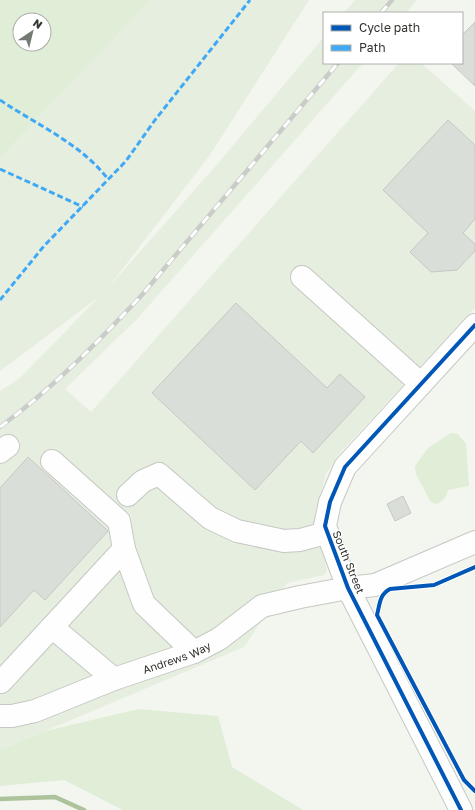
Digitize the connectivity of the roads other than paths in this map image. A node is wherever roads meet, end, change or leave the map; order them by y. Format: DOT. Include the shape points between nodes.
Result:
graph roads {
  1 [pos="302,277"];
  2 [pos="475,325"];
  3 [pos="421,384"];
  4 [pos="52,461"];
  5 [pos="128,495"];
  6 [pos="326,533"];
  7 [pos="475,542"];
  8 [pos="124,549"];
  9 [pos="348,588"];
  10 [pos="52,627"];
  11 [pos="194,652"];
  12 [pos="114,679"];
  13 [pos="1,682"];
  14 [pos="0,716"];
  15 [pos="461,810"];
  1 -- 3 [label="street"];
  2 -- 3 [label="street, South Street"];
  3 -- 6 [label="street, South Street" via="345,467 330,502"];
  4 -- 8 [label="street" via="119,521"];
  5 -- 6 [label="street" via="143,481 159,474 210,518 237,531 284,541 300,540"];
  6 -- 9 [label="street, South Street"];
  7 -- 9 [label="street, Andrews Way" via="375,585"];
  8 -- 10 [label="street"];
  8 -- 11 [label="street" via="144,604"];
  9 -- 11 [label="street, Andrews Way" via="262,606 219,639"];
  9 -- 15 [label="street, South Street"];
  10 -- 12 [label="street"];
  10 -- 13 [label="street"];
  11 -- 12 [label="street, Andrews Way"];
  12 -- 14 [label="street, Andrews Way" via="35,711"];
}
